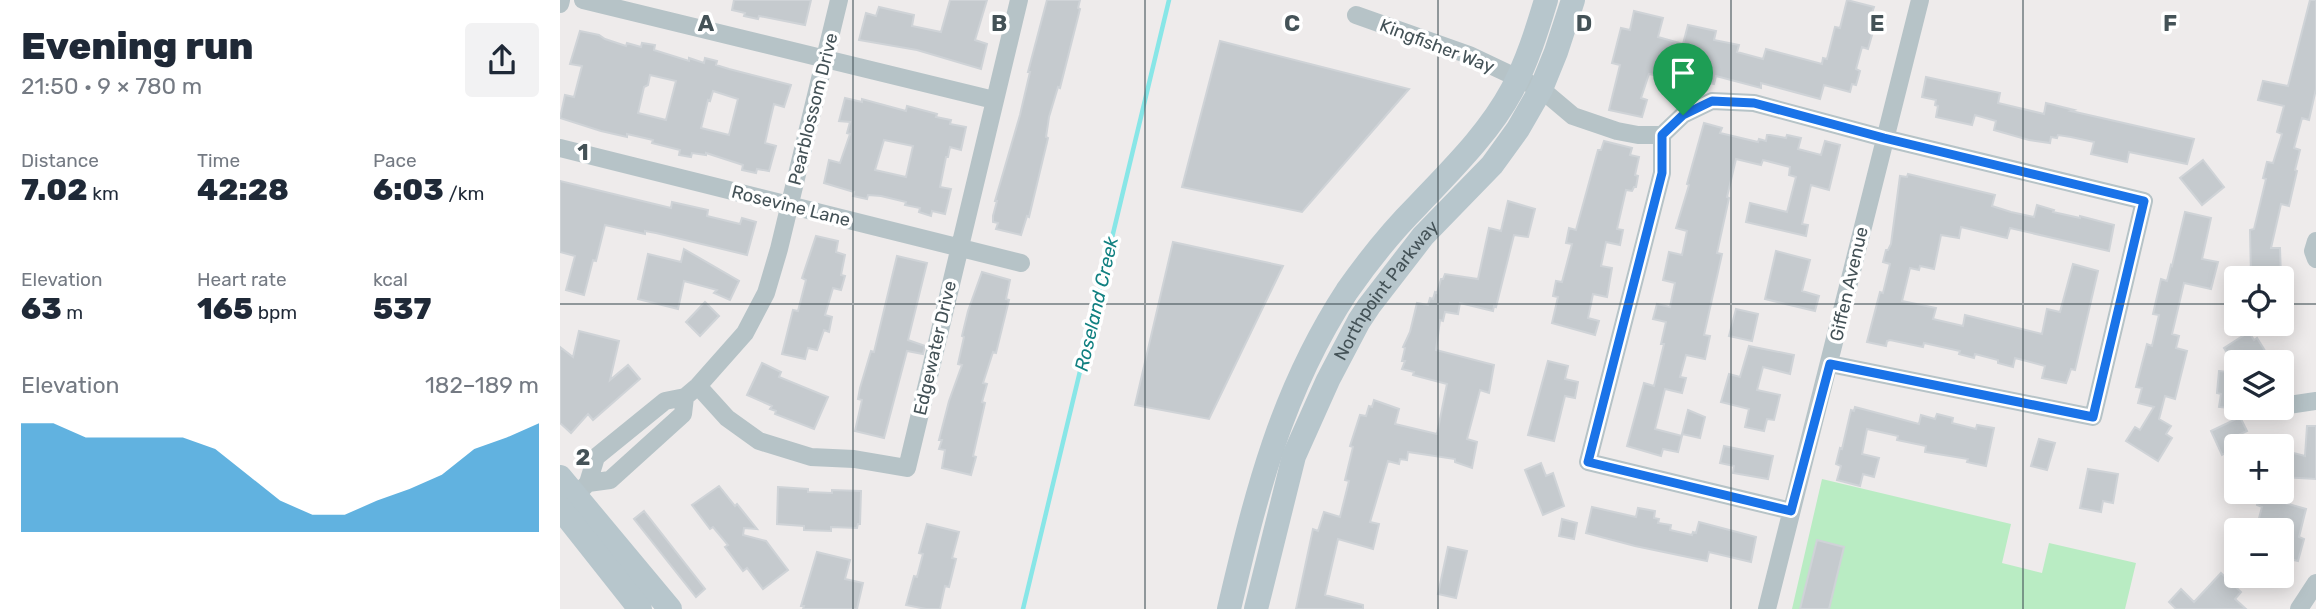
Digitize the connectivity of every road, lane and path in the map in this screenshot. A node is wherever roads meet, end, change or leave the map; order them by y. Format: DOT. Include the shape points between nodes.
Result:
graph roads {
  1 [pos="583,0"];
  2 [pos="839,0"];
  3 [pos="1019,0"];
  4 [pos="1546,0"];
  5 [pos="1573,0"];
  6 [pos="1920,0"];
  7 [pos="1356,15"];
  8 [pos="825,61"];
  9 [pos="1517,78"];
  10 [pos="1541,89"];
  11 [pos="994,100"];
  12 [pos="1662,135"];
  13 [pos="1884,138"];
  14 [pos="560,148"];
  15 [pos="789,205"];
  16 [pos="959,247"];
  17 [pos="1021,263"];
  18 [pos="1830,364"];
  19 [pos="692,392"];
  20 [pos="2316,401"];
  21 [pos="2294,404"];
  22 [pos="569,494"];
  23 [pos="1791,511"];
  24 [pos="2316,583"];
  25 [pos="640,609"];
  26 [pos="670,609"];
  27 [pos="1229,609"];
  28 [pos="1256,609"];
  29 [pos="1767,609"];
  30 [pos="2299,609"];
  1 -- 8 [label="street"];
  2 -- 8 [label="street, Pearblossom Drive"];
  3 -- 11 [label="street, Edgewater Drive"];
  4 -- 9 [label="street, Northpoint Parkway"];
  5 -- 10 [label="street, Northpoint Parkway"];
  6 -- 13 [label="street, Giffen Avenue"];
  7 -- 9 [label="street, Kingfisher Way" via="1469,55"];
  8 -- 11 [label="street"];
  8 -- 15 [label="street, Pearblossom Drive"];
  9 -- 10 [label="street, Kingfisher Way"];
  9 -- 27 [label="street, Northpoint Parkway" via="1480,137 1394,231 1349,289 1310,356 1259,483"];
  10 -- 12 [label="street, Kingfisher Way" via="1573,116 1594,124 1638,135"];
  10 -- 28 [label="street, Northpoint Parkway" via="1492,165 1423,236 1359,321 1294,456"];
  11 -- 16 [label="street, Edgewater Drive"];
  12 -- 13 [label="street" via="1683,115 1712,101 1754,103"];
  12 -- 23 [label="street" via="1662,173 1588,462"];
  13 -- 18 [label="street, Giffen Avenue"];
  13 -- 18 [label="street" via="2144,201 2100,390 2093,417"];
  14 -- 15 [label="street, Rosevine Lane"];
  15 -- 16 [label="street, Rosevine Lane"];
  15 -- 19 [label="street, Pearblossom Drive" via="766,293 745,333"];
  16 -- 17 [label="street, Rosevine Lane"];
  16 -- 19 [label="street, Edgewater Drive" via="907,468 811,457 760,440"];
  18 -- 23 [label="street, Giffen Avenue"];
  19 -- 22 [label="street, Pearblossom Drive" via="666,401 596,457"];
  19 -- 22 [label="street, Pearblossom Drive" via="683,414 611,480"];
  20 -- 21 [label="street"];
  22 -- 25 [label="street"];
  22 -- 26 [label="street"];
  23 -- 29 [label="street, Giffen Avenue"];
  24 -- 30 [label="street"];
}
